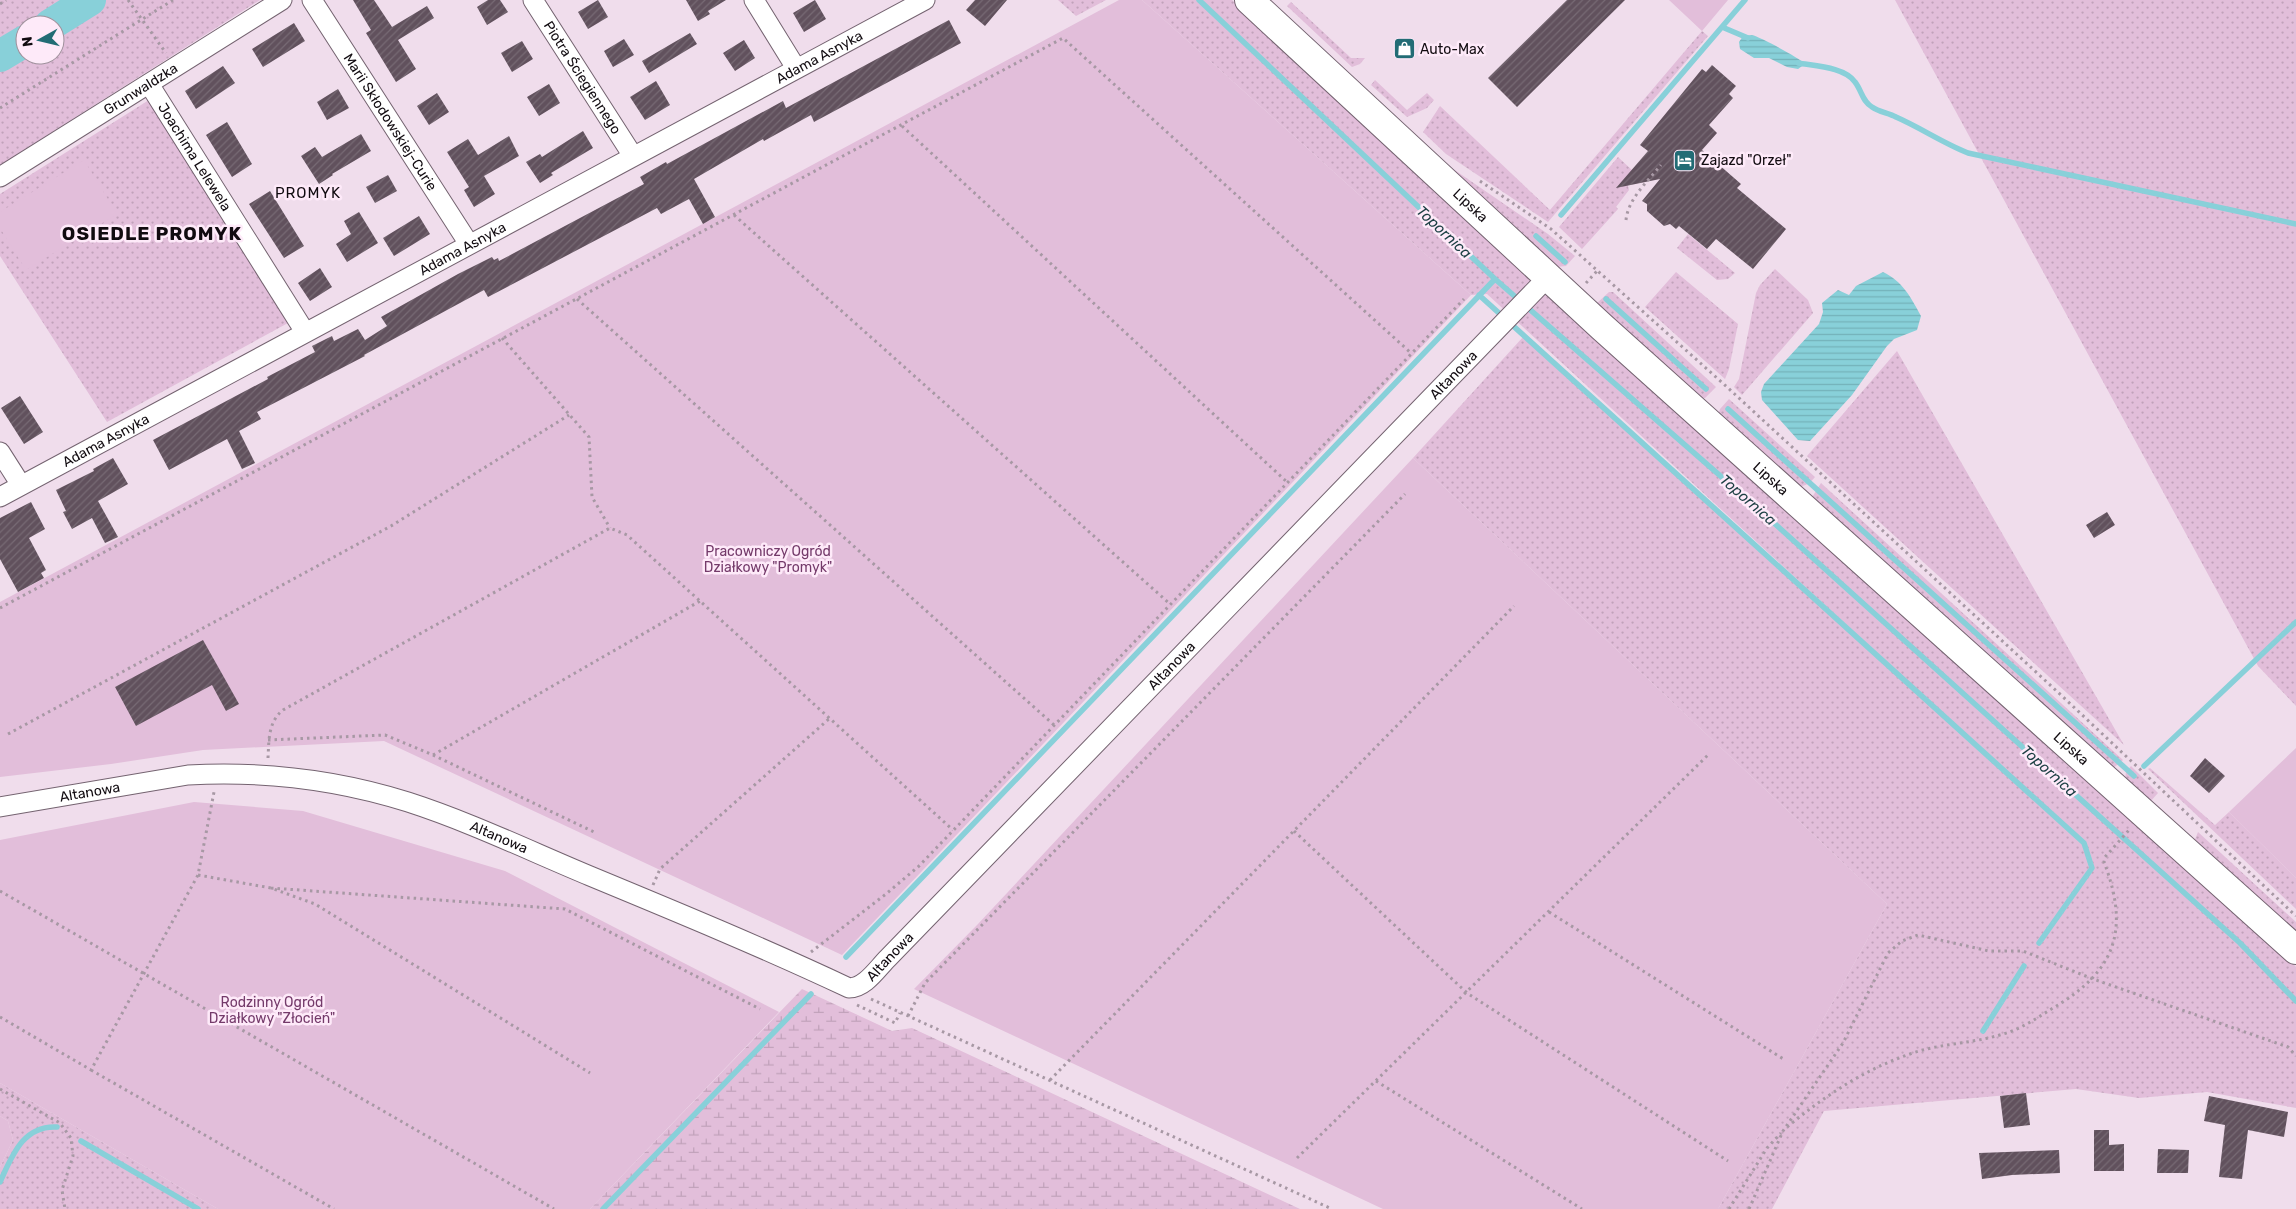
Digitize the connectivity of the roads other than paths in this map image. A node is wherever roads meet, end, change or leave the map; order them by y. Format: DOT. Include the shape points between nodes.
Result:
graph roads {
  1 [pos="282,0"];
  2 [pos="312,0"];
  3 [pos="533,0"];
  4 [pos="754,0"];
  5 [pos="925,0"];
  6 [pos="1249,0"];
  7 [pos="796,68"];
  8 [pos="149,84"];
  9 [pos="633,156"];
  10 [pos="0,177"];
  11 [pos="469,244"];
  12 [pos="1541,284"];
  13 [pos="305,332"];
  14 [pos="0,452"];
  15 [pos="21,485"];
  16 [pos="0,497"];
  17 [pos="0,807"];
  18 [pos="2296,950"];
  1 -- 8 [label="street, Grunwaldzka"];
  2 -- 11 [label="street, Marii Skłodowskiej-Curie"];
  3 -- 9 [label="street, Piotra Ściegiennego"];
  4 -- 7 [label="street"];
  5 -- 7 [label="street, Adama Asnyka"];
  6 -- 12 [label="main road, Lipska"];
  7 -- 9 [label="street, Adama Asnyka"];
  8 -- 10 [label="street, Grunwaldzka"];
  8 -- 13 [label="street, Joachima Lelewela"];
  9 -- 11 [label="street, Adama Asnyka"];
  11 -- 13 [label="street, Adama Asnyka"];
  12 -- 17 [label="street, Altanowa" via="850,995 798,964 451,818 400,800 333,784 214,774 169,778"];
  12 -- 18 [label="main road, Lipska"];
  13 -- 15 [label="street, Adama Asnyka"];
  14 -- 15 [label="street"];
  15 -- 16 [label="street, Adama Asnyka"];
}
